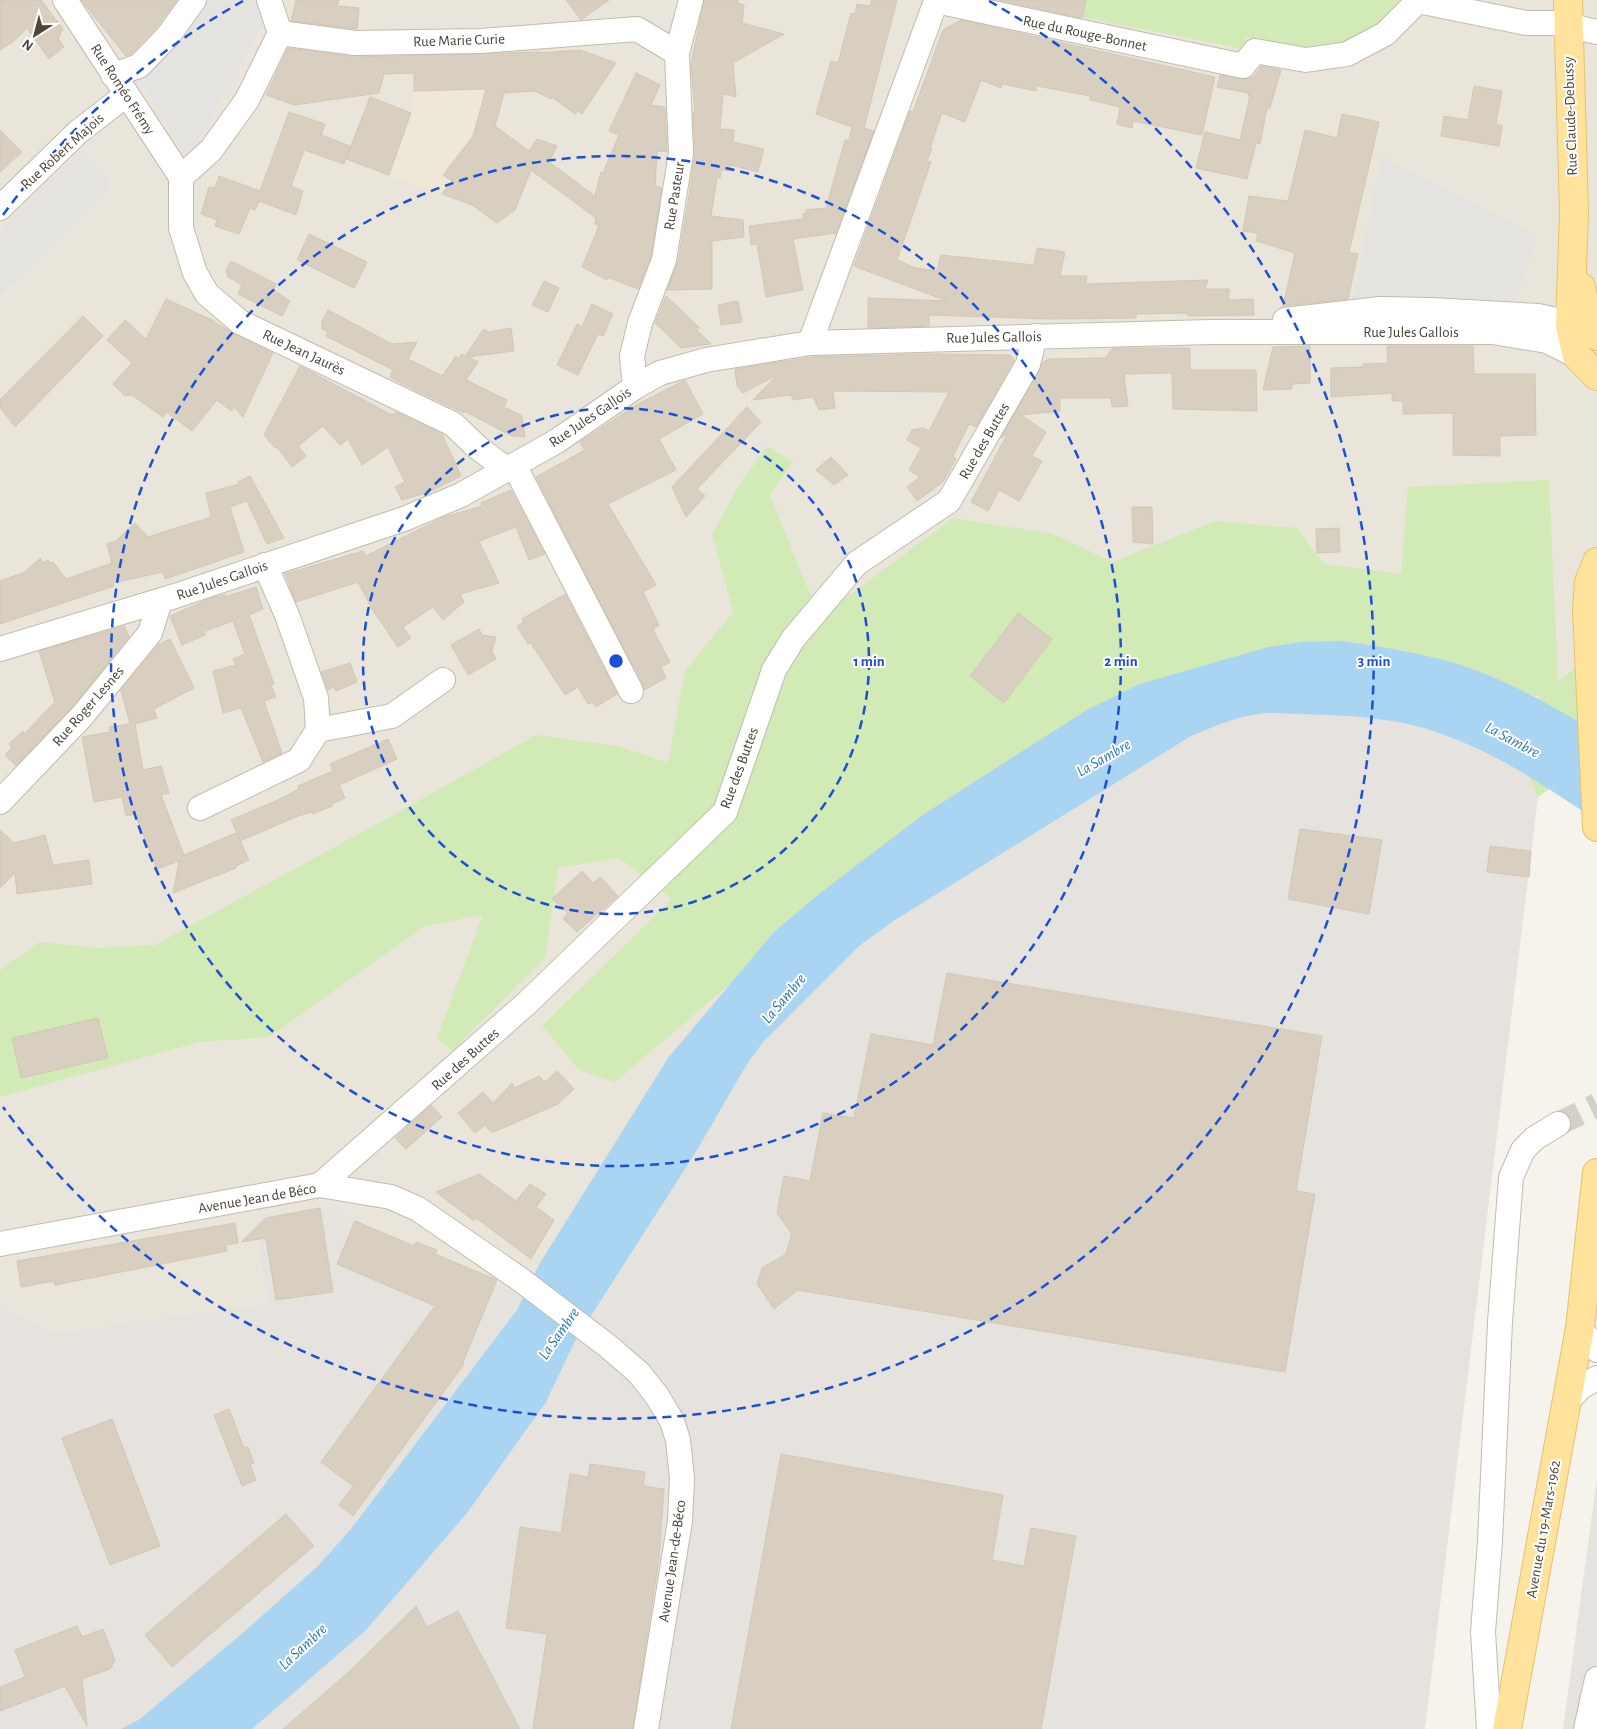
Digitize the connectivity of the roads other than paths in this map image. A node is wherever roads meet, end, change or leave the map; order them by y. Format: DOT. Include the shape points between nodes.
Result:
graph roads {
  1 [pos="66,0"];
  2 [pos="194,0"];
  3 [pos="268,0"];
  4 [pos="691,0"];
  5 [pos="936,0"];
  6 [pos="1568,13"];
  7 [pos="1597,32"];
  8 [pos="280,33"];
  9 [pos="676,53"];
  10 [pos="114,75"];
  11 [pos="126,95"];
  12 [pos="181,177"];
  13 [pos="0,208"];
  14 [pos="1573,231"];
  15 [pos="1431,310"];
  16 [pos="1570,326"];
  17 [pos="1211,332"];
  18 [pos="1301,332"];
  19 [pos="1035,336"];
  20 [pos="1597,336"];
  21 [pos="810,343"];
  22 [pos="1587,349"];
  23 [pos="1597,376"];
  24 [pos="635,387"];
  25 [pos="510,467"];
  26 [pos="1597,562"];
  27 [pos="264,565"];
  28 [pos="160,601"];
  29 [pos="1593,633"];
  30 [pos="0,649"];
  31 [pos="443,680"];
  32 [pos="631,691"];
  33 [pos="318,730"];
  34 [pos="0,802"];
  35 [pos="200,808"];
  36 [pos="1597,827"];
  37 [pos="1558,1124"];
  38 [pos="1597,1173"];
  39 [pos="320,1185"];
  40 [pos="0,1244"];
  41 [pos="521,1280"];
  42 [pos="1580,1328"];
  43 [pos="1597,1350"];
  44 [pos="1597,1378"];
  45 [pos="1565,1404"];
  46 [pos="1597,1679"];
  47 [pos="646,1729"];
  48 [pos="1489,1729"];
  49 [pos="1507,1729"];
  50 [pos="1586,1729"];
  1 -- 10 [label="street, Rue Roméo Frémy"];
  2 -- 10 [label="street" via="168,36 138,66"];
  3 -- 8 [label="street"];
  4 -- 9 [label="street, Rue Pasteur"];
  5 -- 6 [label="street, Rue du Rouge-Bonnet" via="1243,66 1255,51 1306,60 1347,54 1385,34 1418,1 1526,23 1559,23"];
  5 -- 21 [label="street, Rue du Rouge-Bonnet"];
  6 -- 7 [label="street"];
  6 -- 14 [label="main road, Rue Claude-Debussy"];
  8 -- 9 [label="street, Rue Marie Curie" via="355,43 481,41 637,29"];
  8 -- 12 [label="street" via="247,100 211,150"];
  9 -- 24 [label="street, Rue Pasteur" via="681,153 664,260 640,323 632,356"];
  10 -- 11 [label="street, Rue Roméo Frémy"];
  11 -- 12 [label="street, Rue Roméo Frémy"];
  11 -- 13 [label="street, Rue Robert Majois" via="78,132"];
  12 -- 25 [label="street, Rue Jean Jaurès" via="181,228 195,273 207,294 240,322 453,424 477,447"];
  14 -- 16 [label="main road"];
  14 -- 20 [label="main road" via="1589,325"];
  15 -- 16 [label="street, Rue Jules Gallois" via="1538,316"];
  15 -- 17 [label="street, Rue Jules Gallois" via="1380,309 1315,315"];
  15 -- 18 [label="street" via="1428,322 1335,326"];
  16 -- 22 [label="main road"];
  17 -- 18 [label="street, Rue Jules Gallois"];
  17 -- 19 [label="street, Rue Jules Gallois"];
  18 -- 22 [label="street, Rue Jules Gallois" via="1493,332"];
  19 -- 21 [label="street, Rue Jules Gallois"];
  19 -- 39 [label="street, Rue des Buttes" via="1028,364 949,501 857,564 792,639 774,670 725,812 527,1003"];
  21 -- 24 [label="street, Rue Jules Gallois" via="706,360 660,373"];
  22 -- 23 [label="main road, Rue Jules Gallois"];
  24 -- 25 [label="street, Rue Jules Gallois" via="557,441"];
  25 -- 27 [label="street, Rue Jules Gallois" via="461,495 404,518"];
  25 -- 32 [label="street, Rue Jean Jaurès"];
  26 -- 29 [label="main road" via="1589,582 1587,610"];
  27 -- 28 [label="street, Rue Jules Gallois"];
  27 -- 33 [label="street" via="287,615 316,698"];
  28 -- 30 [label="street, Rue Jules Gallois"];
  28 -- 34 [label="street, Rue Roger Lesnes" via="150,633 82,716"];
  29 -- 36 [label="main road" via="1588,672"];
  31 -- 33 [label="street" via="392,716"];
  33 -- 35 [label="street" via="299,760"];
  37 -- 48 [label="street" via="1523,1150 1511,1177 1483,1632"];
  38 -- 42 [label="main road, Avenue du 19-Mars-1962"];
  39 -- 40 [label="street, Avenue Jean de Béco"];
  39 -- 41 [label="street, Avenue Jean de Béco" via="390,1197 418,1209"];
  41 -- 47 [label="street, Avenue Jean-de-Béco" via="639,1373 672,1421 678,1440 682,1478 680,1520"];
  42 -- 43 [label="street"];
  42 -- 45 [label="main road, Avenue du 19-Mars-1962"];
  44 -- 45 [label="street"];
  45 -- 49 [label="main road, Avenue du 19-Mars-1962"];
  46 -- 50 [label="street"];
}
